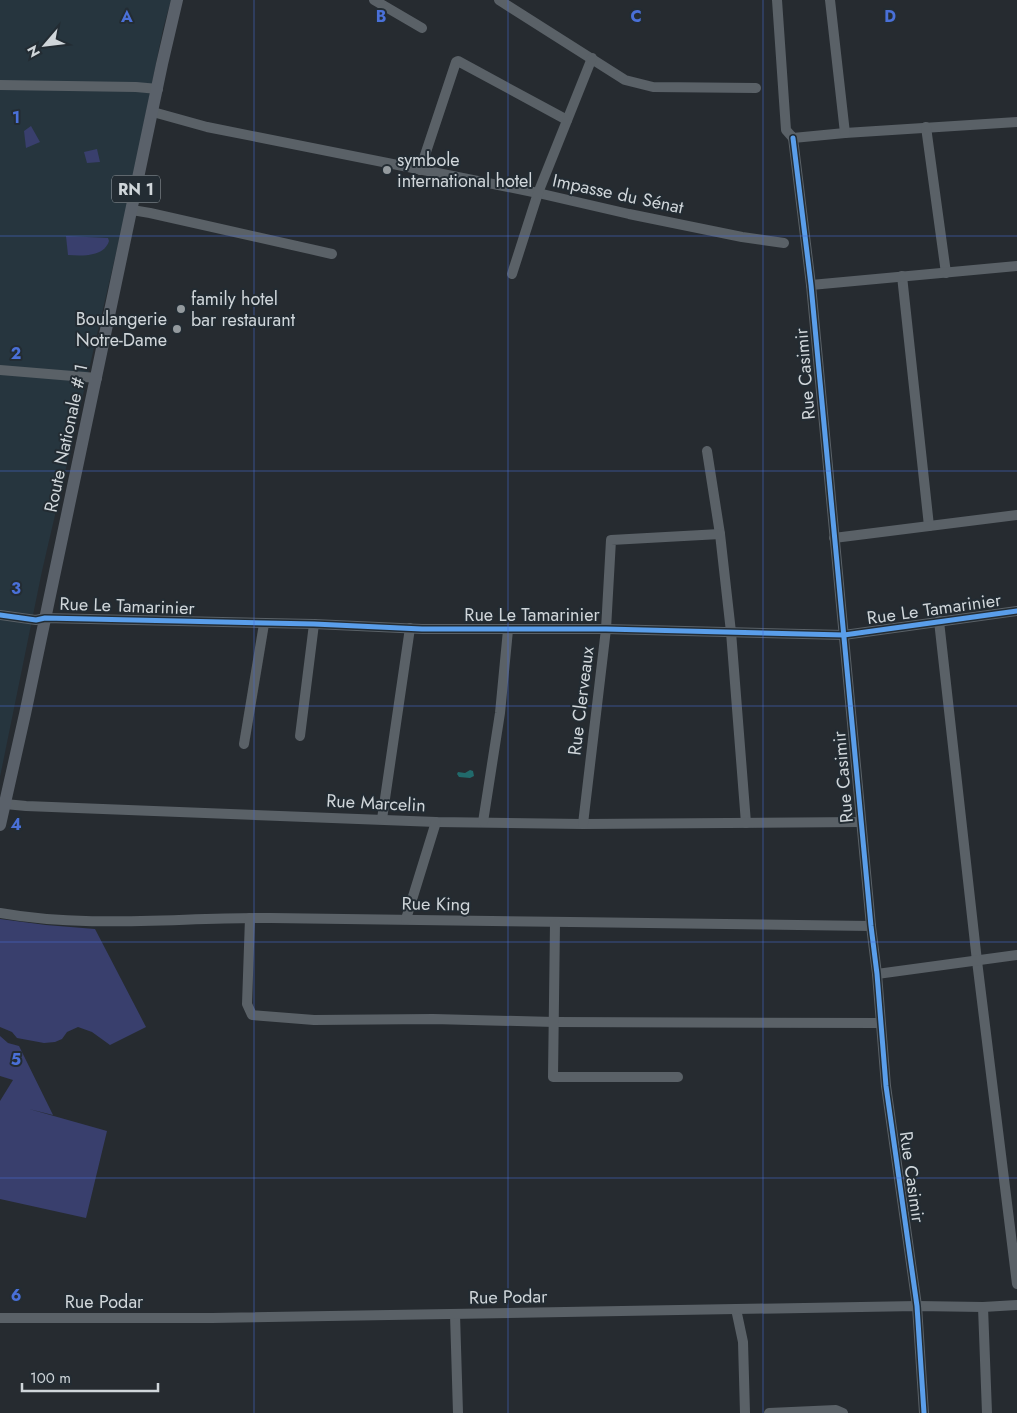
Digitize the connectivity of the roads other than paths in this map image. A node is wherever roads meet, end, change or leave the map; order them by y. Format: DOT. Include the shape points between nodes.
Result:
graph roads {
  1 [pos="177,0"];
  2 [pos="374,0"];
  3 [pos="500,0"];
  4 [pos="777,0"];
  5 [pos="830,0"];
  6 [pos="422,28"];
  7 [pos="592,58"];
  8 [pos="0,85"];
  9 [pos="756,88"];
  10 [pos="158,89"];
  11 [pos="152,112"];
  12 [pos="567,120"];
  13 [pos="1017,122"];
  14 [pos="926,127"];
  15 [pos="845,133"];
  16 [pos="793,138"];
  17 [pos="420,170"];
  18 [pos="538,193"];
  19 [pos="132,210"];
  20 [pos="784,243"];
  21 [pos="332,254"];
  22 [pos="1017,268"];
  23 [pos="946,272"];
  24 [pos="512,274"];
  25 [pos="902,276"];
  26 [pos="811,284"];
  27 [pos="0,370"];
  28 [pos="96,378"];
  29 [pos="707,451"];
  30 [pos="1017,514"];
  31 [pos="929,526"];
  32 [pos="720,534"];
  33 [pos="834,538"];
  34 [pos="1017,611"];
  35 [pos="0,615"];
  36 [pos="45,618"];
  37 [pos="939,621"];
  38 [pos="264,624"];
  39 [pos="314,624"];
  40 [pos="410,628"];
  41 [pos="606,629"];
  42 [pos="508,630"];
  43 [pos="732,632"];
  44 [pos="844,635"];
  45 [pos="300,736"];
  46 [pos="244,744"];
  47 [pos="5,804"];
  48 [pos="382,819"];
  49 [pos="436,822"];
  50 [pos="483,822"];
  51 [pos="861,822"];
  52 [pos="746,823"];
  53 [pos="583,824"];
  54 [pos="0,825"];
  55 [pos="0,913"];
  56 [pos="250,918"];
  57 [pos="406,919"];
  58 [pos="555,923"];
  59 [pos="871,926"];
  60 [pos="1017,955"];
  61 [pos="977,961"];
  62 [pos="877,974"];
  63 [pos="554,1022"];
  64 [pos="880,1023"];
  65 [pos="678,1077"];
  66 [pos="1017,1284"];
  67 [pos="1017,1305"];
  68 [pos="916,1306"];
  69 [pos="983,1307"];
  70 [pos="736,1309"];
  71 [pos="455,1314"];
  72 [pos="0,1318"];
  73 [pos="458,1413"];
  74 [pos="745,1413"];
  75 [pos="769,1413"];
  76 [pos="843,1413"];
  77 [pos="924,1413"];
  78 [pos="987,1413"];
  1 -- 10 [label="main road, Route Nationale # 1 / RN 1"];
  2 -- 6 [label="street"];
  3 -- 7 [label="street"];
  4 -- 16 [label="street, Rue Casimir" via="786,130"];
  5 -- 15 [label="street"];
  7 -- 9 [label="street" via="625,80 653,87"];
  7 -- 12 [label="street"];
  8 -- 10 [label="street"];
  10 -- 11 [label="main road, Route Nationale # 1 / RN 1"];
  11 -- 17 [label="street, Impasse du Sénat" via="207,127"];
  11 -- 19 [label="main road, Route Nationale # 1 / RN 1"];
  12 -- 17 [label="street" via="458,61"];
  12 -- 18 [label="street"];
  13 -- 14 [label="street"];
  14 -- 15 [label="street"];
  14 -- 23 [label="street"];
  15 -- 16 [label="street"];
  16 -- 26 [label="street, Rue Casimir"];
  17 -- 18 [label="street, Impasse du Sénat"];
  18 -- 20 [label="street, Impasse du Sénat"];
  18 -- 24 [label="street"];
  19 -- 21 [label="street"];
  19 -- 28 [label="main road, Route Nationale # 1 / RN 1"];
  22 -- 23 [label="street"];
  23 -- 25 [label="street"];
  25 -- 26 [label="street"];
  25 -- 31 [label="street"];
  26 -- 33 [label="street, Rue Casimir"];
  27 -- 28 [label="street"];
  28 -- 36 [label="main road, Route Nationale # 1 / RN 1"];
  29 -- 32 [label="street"];
  30 -- 31 [label="street"];
  31 -- 33 [label="street"];
  32 -- 41 [label="street, Rue Clerveaux" via="611,540"];
  32 -- 43 [label="street"];
  33 -- 44 [label="street, Rue Casimir"];
  34 -- 37 [label="street, Rue Le Tamarinier"];
  35 -- 36 [label="street, Rue Le Tamarinier" via="36,620"];
  36 -- 38 [label="street, Rue Le Tamarinier"];
  36 -- 47 [label="main road, Route Nationale # 1 / RN 1"];
  37 -- 44 [label="street, Rue Le Tamarinier"];
  37 -- 61 [label="street"];
  38 -- 39 [label="street, Rue Le Tamarinier"];
  38 -- 46 [label="street"];
  39 -- 40 [label="street, Rue Le Tamarinier"];
  39 -- 45 [label="street"];
  40 -- 42 [label="street, Rue Le Tamarinier"];
  40 -- 48 [label="street"];
  41 -- 42 [label="street, Rue Le Tamarinier"];
  41 -- 43 [label="street, Rue Le Tamarinier"];
  41 -- 53 [label="street, Rue Clerveaux"];
  42 -- 50 [label="street" via="500,712"];
  43 -- 44 [label="street, Rue Le Tamarinier"];
  43 -- 52 [label="street"];
  44 -- 51 [label="street, Rue Casimir"];
  47 -- 48 [label="street, Rue Marcelin"];
  47 -- 54 [label="main road, Route Nationale # 1 / RN 1"];
  48 -- 49 [label="street, Rue Marcelin"];
  49 -- 50 [label="street, Rue Marcelin"];
  49 -- 57 [label="street"];
  50 -- 53 [label="street, Rue Marcelin"];
  51 -- 52 [label="street, Rue Marcelin"];
  51 -- 59 [label="street, Rue Casimir"];
  52 -- 53 [label="street, Rue Marcelin"];
  55 -- 56 [label="street, Rue King" via="84,922"];
  56 -- 57 [label="street, Rue King"];
  56 -- 63 [label="street" via="247,1004 252,1015 314,1020 433,1018"];
  57 -- 58 [label="street, Rue King"];
  58 -- 59 [label="street, Rue King"];
  58 -- 63 [label="street"];
  59 -- 62 [label="street, Rue Casimir"];
  60 -- 61 [label="street"];
  61 -- 62 [label="street"];
  61 -- 66 [label="street"];
  62 -- 64 [label="street, Rue Casimir"];
  63 -- 64 [label="street"];
  63 -- 65 [label="street" via="553,1077"];
  64 -- 68 [label="street, Rue Casimir"];
  67 -- 69 [label="street, Rue Podar"];
  68 -- 69 [label="street, Rue Podar"];
  68 -- 70 [label="street, Rue Podar"];
  68 -- 77 [label="street, Rue Casimir"];
  69 -- 78 [label="street"];
  70 -- 71 [label="street, Rue Podar"];
  70 -- 74 [label="street" via="743,1342"];
  71 -- 72 [label="street, Rue Podar"];
  71 -- 73 [label="street"];
  75 -- 76 [label="street" via="836,1410"];
}
